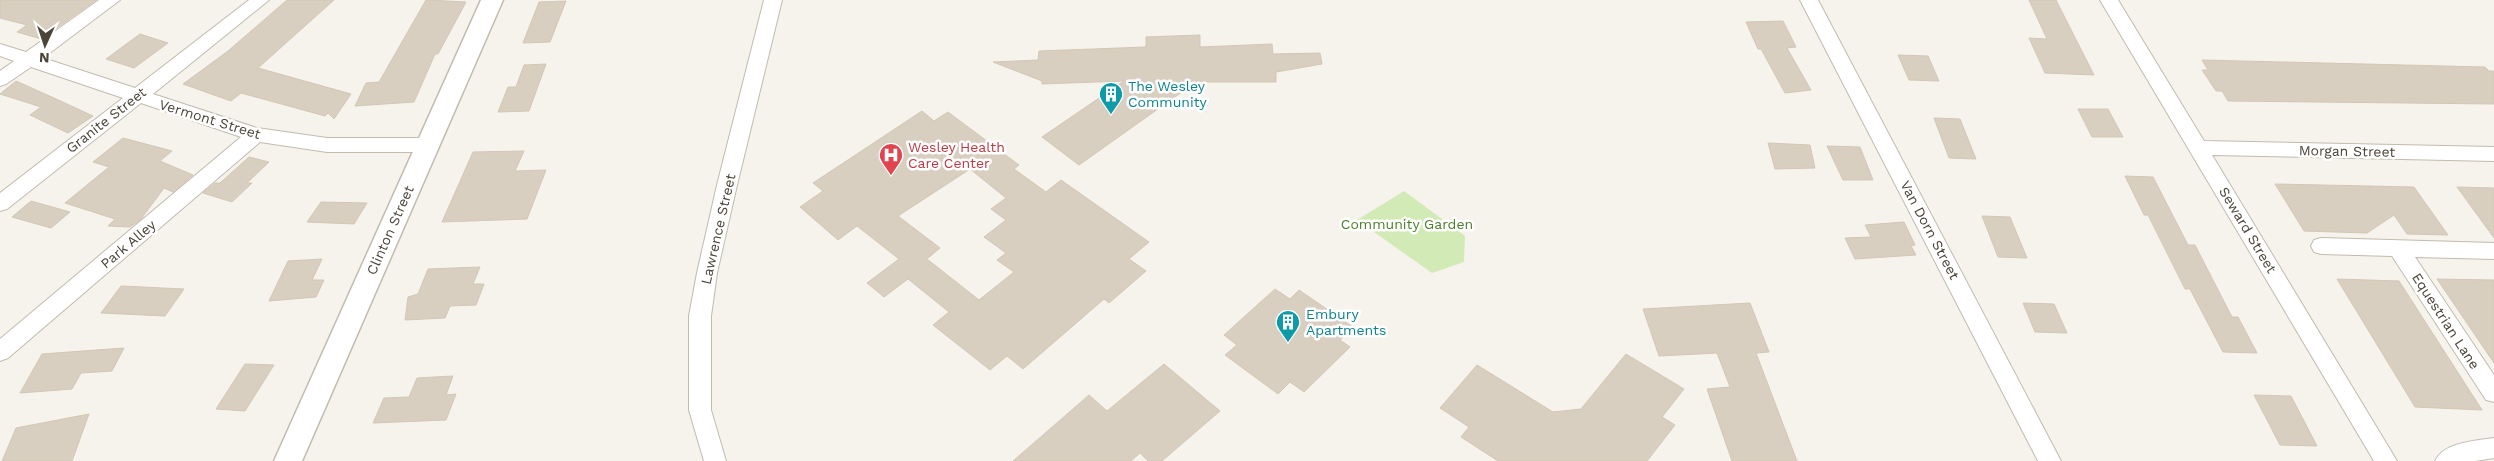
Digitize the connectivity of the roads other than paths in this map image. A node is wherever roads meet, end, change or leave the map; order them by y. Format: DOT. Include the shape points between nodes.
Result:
graph roads {
  1 [pos="112,0"];
  2 [pos="260,0"];
  3 [pos="492,0"];
  4 [pos="774,0"];
  5 [pos="1809,0"];
  6 [pos="2110,0"];
  7 [pos="0,50"];
  8 [pos="28,60"];
  9 [pos="0,80"];
  10 [pos="138,96"];
  11 [pos="256,135"];
  12 [pos="428,145"];
  13 [pos="2200,148"];
  14 [pos="2494,154"];
  15 [pos="0,204"];
  16 [pos="2321,246"];
  17 [pos="2398,248"];
  18 [pos="2494,251"];
  19 [pos="0,352"];
  20 [pos="2494,393"];
  21 [pos="2494,448"];
  22 [pos="288,461"];
  23 [pos="715,461"];
  24 [pos="2050,461"];
  25 [pos="2386,461"];
  26 [pos="2446,461"];
  1 -- 8 [label="street"];
  2 -- 10 [label="street, Granite Street"];
  3 -- 12 [label="street, Clinton Street"];
  4 -- 23 [label="street, Lawrence Street" via="727,185 700,316 700,410"];
  5 -- 24 [label="street, Van Dorn Street"];
  6 -- 13 [label="street, Seward Street"];
  7 -- 8 [label="street, Vermont Street"];
  8 -- 9 [label="street"];
  8 -- 10 [label="street, Vermont Street"];
  10 -- 11 [label="street, Vermont Street"];
  10 -- 15 [label="street, Granite Street"];
  11 -- 12 [label="street, Vermont Street" via="327,145"];
  11 -- 19 [label="street, Park Alley"];
  12 -- 22 [label="street, Clinton Street"];
  13 -- 14 [label="street, Morgan Street"];
  13 -- 25 [label="street, Seward Street"];
  16 -- 17 [label="street"];
  17 -- 18 [label="street"];
  17 -- 20 [label="street, Equestrian Lane"];
  21 -- 26 [label="street" via="2463,453"];
}
